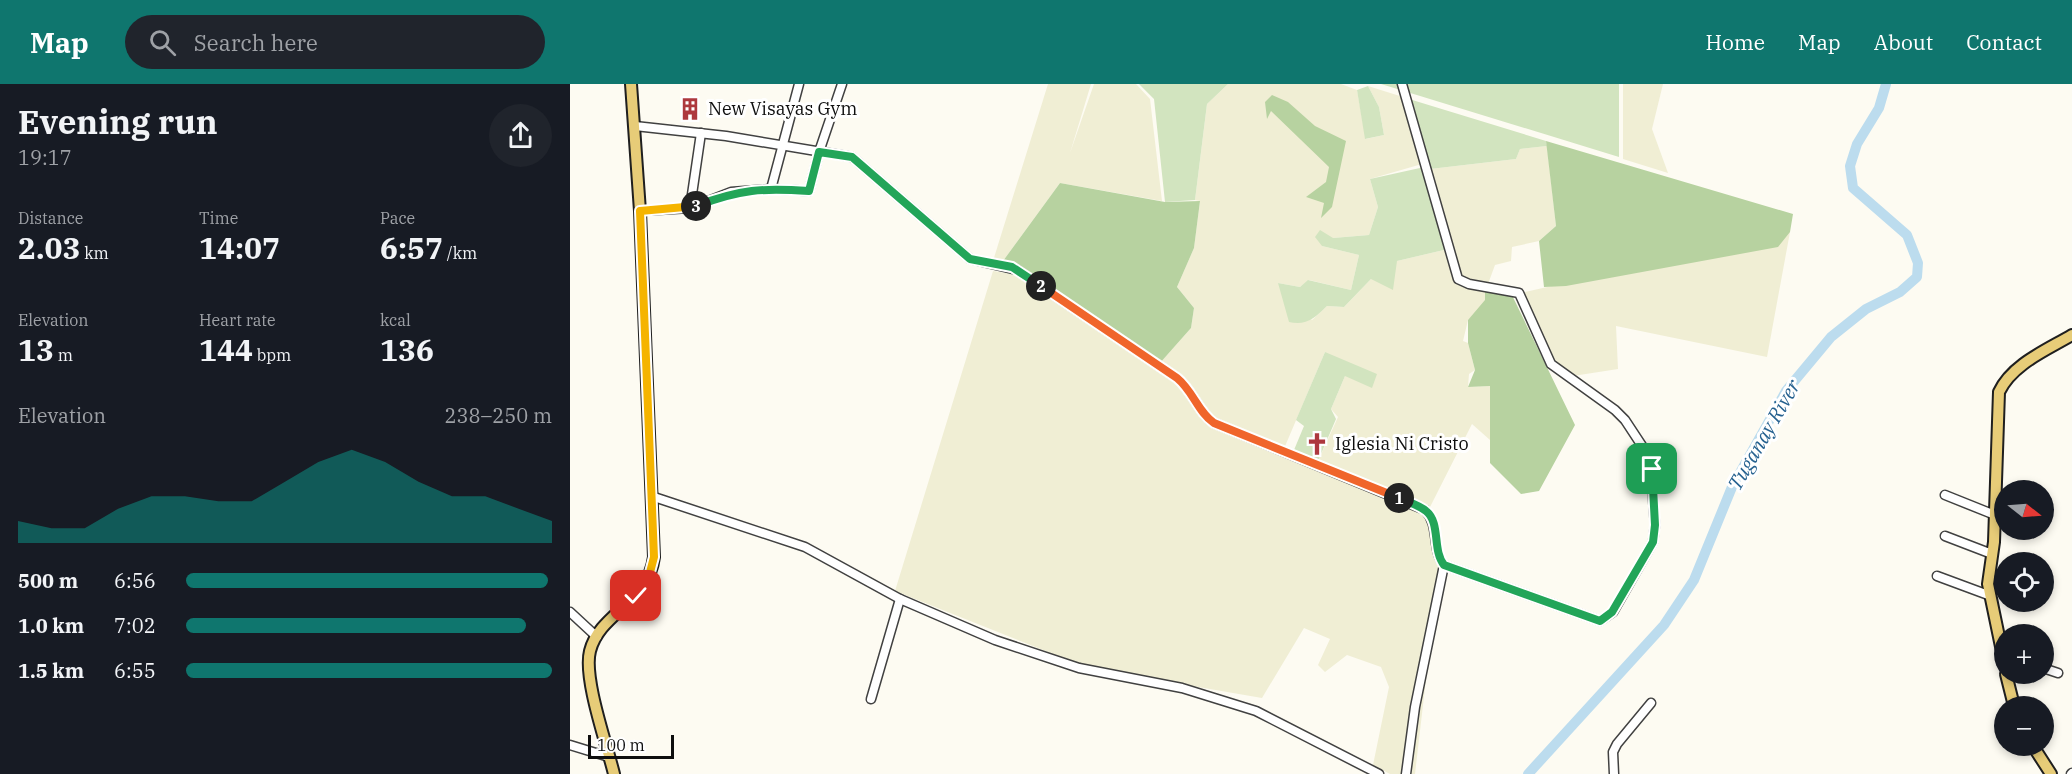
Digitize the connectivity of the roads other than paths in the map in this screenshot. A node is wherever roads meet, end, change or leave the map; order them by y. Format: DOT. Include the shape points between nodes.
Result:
graph roads {
  1 [pos="631,84"];
  2 [pos="800,84"];
  3 [pos="842,84"];
  4 [pos="1402,84"];
  5 [pos="635,126"];
  6 [pos="701,133"];
  7 [pos="782,146"];
  8 [pos="819,152"];
  9 [pos="771,189"];
  10 [pos="690,208"];
  11 [pos="640,211"];
  12 [pos="2072,334"];
  13 [pos="1996,480"];
  14 [pos="1946,495"];
  15 [pos="651,496"];
  16 [pos="1994,515"];
  17 [pos="1994,528"];
  18 [pos="1945,536"];
  19 [pos="1992,554"];
  20 [pos="1444,565"];
  21 [pos="1937,576"];
  22 [pos="1991,596"];
  23 [pos="900,599"];
  24 [pos="570,612"];
  25 [pos="1997,624"];
  26 [pos="597,637"];
  27 [pos="2054,672"];
  28 [pos="2058,674"];
  29 [pos="871,699"];
  30 [pos="1651,703"];
  31 [pos="570,745"];
  32 [pos="2039,756"];
  33 [pos="609,757"];
  34 [pos="614,774"];
  35 [pos="1379,774"];
  36 [pos="1406,774"];
  37 [pos="1614,774"];
  38 [pos="2051,774"];
  1 -- 5 [label="main road"];
  2 -- 7 [label="street"];
  3 -- 8 [label="street"];
  4 -- 20 [label="street" via="1458,279 1513,290 1523,296 1551,364 1625,420 1650,458 1652,469 1653,542 1608,618 1594,620"];
  5 -- 6 [label="street"];
  5 -- 11 [label="main road"];
  6 -- 7 [label="street"];
  6 -- 10 [label="street"];
  7 -- 8 [label="street"];
  7 -- 9 [label="street"];
  8 -- 9 [label="street" via="809,191"];
  8 -- 20 [label="street" via="852,157 970,259 1017,270 1177,378 1214,423 1425,510"];
  9 -- 10 [label="street" via="731,192"];
  10 -- 11 [label="street"];
  11 -- 15 [label="main road"];
  12 -- 13 [label="main road" via="2017,368 2003,383 1997,411"];
  14 -- 16 [label="street"];
  15 -- 23 [label="street" via="805,548"];
  15 -- 26 [label="main road" via="651,572 643,588"];
  17 -- 19 [label="main road"];
  18 -- 19 [label="street"];
  19 -- 22 [label="main road"];
  20 -- 36 [label="street" via="1415,707"];
  21 -- 22 [label="street"];
  22 -- 25 [label="main road"];
  23 -- 29 [label="street"];
  23 -- 35 [label="street" via="995,640 1079,668 1234,702"];
  24 -- 26 [label="street"];
  26 -- 33 [label="main road" via="589,666"];
  27 -- 28 [label="street"];
  30 -- 37 [label="street" via="1617,744 1613,752"];
  31 -- 33 [label="street"];
  32 -- 38 [label="main road"];
  33 -- 34 [label="main road"];
}
